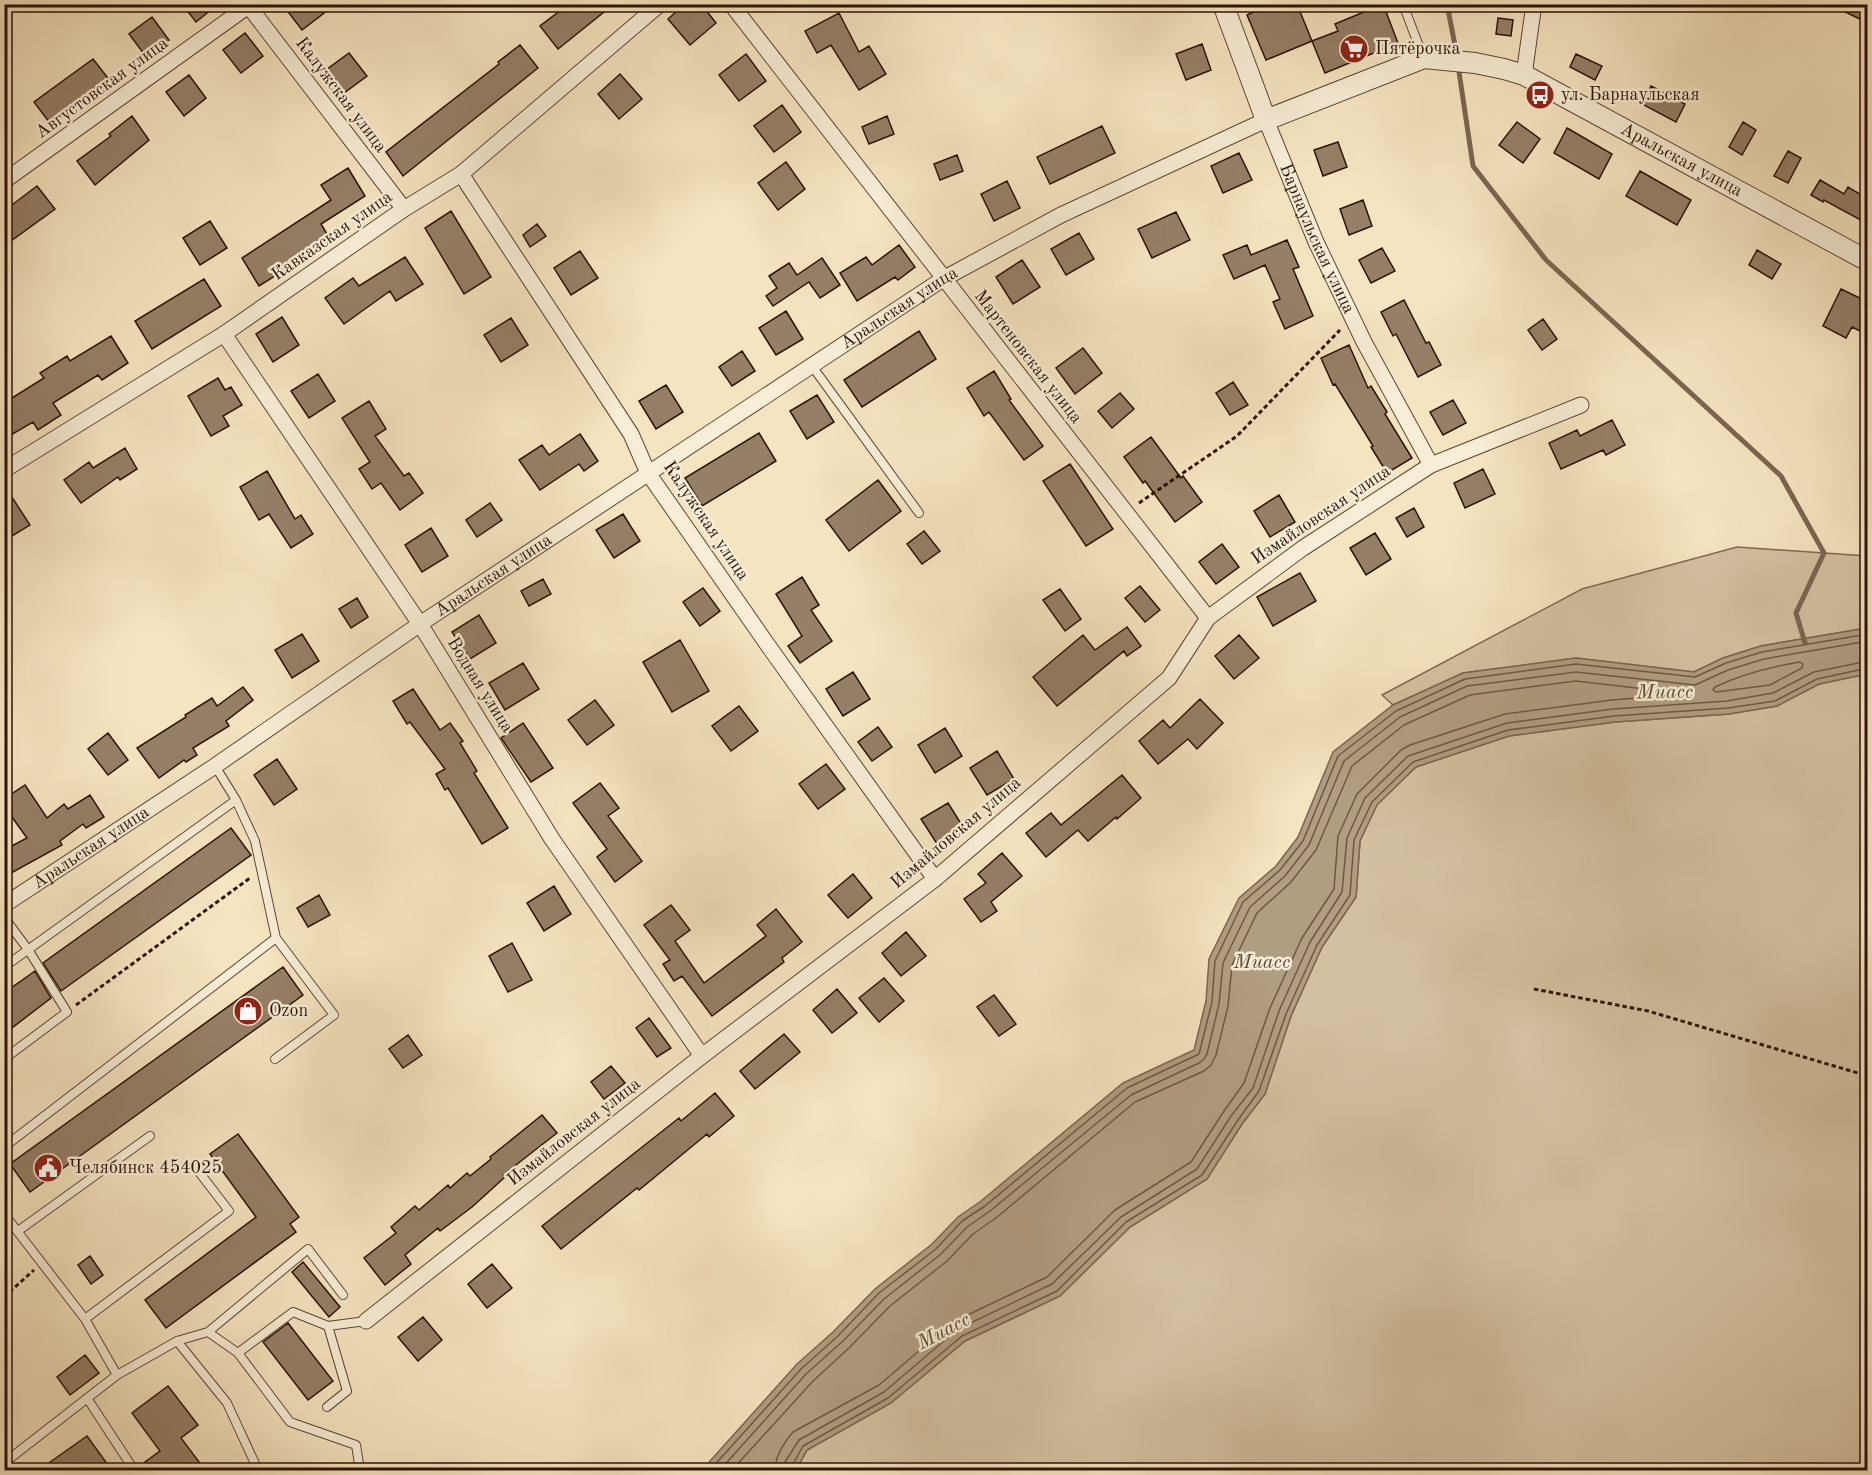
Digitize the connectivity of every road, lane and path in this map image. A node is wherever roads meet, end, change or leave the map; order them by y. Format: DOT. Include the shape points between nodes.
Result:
graph roads {
  1 [pos="660,4"];
  2 [pos="731,4"];
  3 [pos="1222,4"];
  4 [pos="1403,4"];
  5 [pos="1534,4"];
  6 [pos="249,5"];
  7 [pos="1431,58"];
  8 [pos="1524,75"];
  9 [pos="1266,120"];
  10 [pos="461,174"];
  11 [pos="4,182"];
  12 [pos="404,209"];
  13 [pos="1868,261"];
  14 [pos="943,279"];
  15 [pos="1352,317"];
  16 [pos="224,334"];
  17 [pos="812,366"];
  18 [pos="1581,405"];
  19 [pos="1431,465"];
  20 [pos="4,470"];
  21 [pos="648,473"];
  22 [pos="1125,512"];
  23 [pos="919,513"];
  24 [pos="1208,618"];
  25 [pos="420,624"];
  26 [pos="215,766"];
  27 [pos="236,800"];
  28 [pos="261,870"];
  29 [pos="935,879"];
  30 [pos="4,905"];
  31 [pos="4,917"];
  32 [pos="276,938"];
  33 [pos="29,951"];
  34 [pos="4,968"];
  35 [pos="1534,988"];
  36 [pos="68,1012"];
  37 [pos="702,1056"];
  38 [pos="4,1059"];
  39 [pos="275,1059"];
  40 [pos="1868,1076"];
  41 [pos="150,1136"];
  42 [pos="4,1148"];
  43 [pos="199,1172"];
  44 [pos="4,1214"];
  45 [pos="18,1231"];
  46 [pos="42,1263"];
  47 [pos="343,1295"];
  48 [pos="4,1297"];
  49 [pos="85,1319"];
  50 [pos="366,1321"];
  51 [pos="328,1326"];
  52 [pos="208,1332"];
  53 [pos="177,1341"];
  54 [pos="238,1353"];
  55 [pos="117,1375"];
  56 [pos="87,1398"];
  57 [pos="327,1407"];
  58 [pos="4,1462"];
  59 [pos="134,1470"];
  60 [pos="258,1470"];
  61 [pos="360,1470"];
  1 -- 10 [label="street, Кавказская улица"];
  2 -- 14 [label="street, Мартеновская улица"];
  3 -- 9 [label="street, Барнаульская улица"];
  4 -- 7 [label="lane"];
  5 -- 8 [label="street"];
  6 -- 11 [label="street, Августовская улица"];
  6 -- 12 [label="street, Калужская улица"];
  7 -- 8 [label="street, Аральская улица"];
  7 -- 9 [label="street, Аральская улица"];
  8 -- 13 [label="street, Аральская улица"];
  9 -- 14 [label="street, Аральская улица" via="1061,215"];
  9 -- 15 [label="street, Барнаульская улица"];
  10 -- 12 [label="street, Кавказская улица"];
  10 -- 21 [label="street, Калужская улица" via="631,434"];
  12 -- 16 [label="street, Кавказская улица"];
  14 -- 17 [label="street, Аральская улица"];
  14 -- 22 [label="street, Мартеновская улица"];
  15 -- 19 [label="street, Барнаульская улица"];
  15 -- 22 [label="path" via="1237,436"];
  16 -- 20 [label="street, Кавказская улица"];
  16 -- 25 [label="street, Водная улица"];
  17 -- 21 [label="street, Аральская улица"];
  17 -- 23 [label="lane"];
  18 -- 19 [label="street, Измайловская улица"];
  19 -- 24 [label="street, Измайловская улица" via="1302,548"];
  21 -- 25 [label="street, Аральская улица"];
  21 -- 29 [label="street, Калужская улица"];
  22 -- 24 [label="street, Мартеновская улица"];
  24 -- 29 [label="street, Измайловская улица" via="1169,678"];
  25 -- 26 [label="street, Аральская улица"];
  25 -- 37 [label="street, Водная улица" via="552,839"];
  26 -- 27 [label="lane"];
  26 -- 30 [label="street, Аральская улица"];
  27 -- 28 [label="lane" via="255,841"];
  27 -- 33 [label="lane"];
  28 -- 32 [label="lane"];
  28 -- 36 [label="path"];
  29 -- 37 [label="street, Измайловская улица"];
  31 -- 33 [label="lane"];
  32 -- 39 [label="lane" via="334,1015"];
  32 -- 42 [label="lane"];
  33 -- 34 [label="lane"];
  33 -- 36 [label="lane"];
  35 -- 40 [label="path" via="1648,1011"];
  36 -- 38 [label="lane"];
  37 -- 50 [label="street, Измайловская улица"];
  41 -- 45 [label="lane"];
  43 -- 49 [label="lane" via="229,1211"];
  44 -- 45 [label="lane"];
  45 -- 46 [label="lane"];
  46 -- 48 [label="path"];
  46 -- 49 [label="lane"];
  47 -- 52 [label="lane" via="308,1249"];
  49 -- 55 [label="lane"];
  50 -- 51 [label="lane"];
  51 -- 54 [label="lane" via="293,1312"];
  51 -- 57 [label="lane" via="347,1391"];
  52 -- 53 [label="lane"];
  52 -- 54 [label="lane"];
  53 -- 55 [label="lane"];
  53 -- 60 [label="lane" via="227,1403"];
  54 -- 61 [label="lane" via="290,1422 356,1445"];
  55 -- 56 [label="lane"];
  56 -- 58 [label="lane"];
  56 -- 59 [label="lane"];
}
